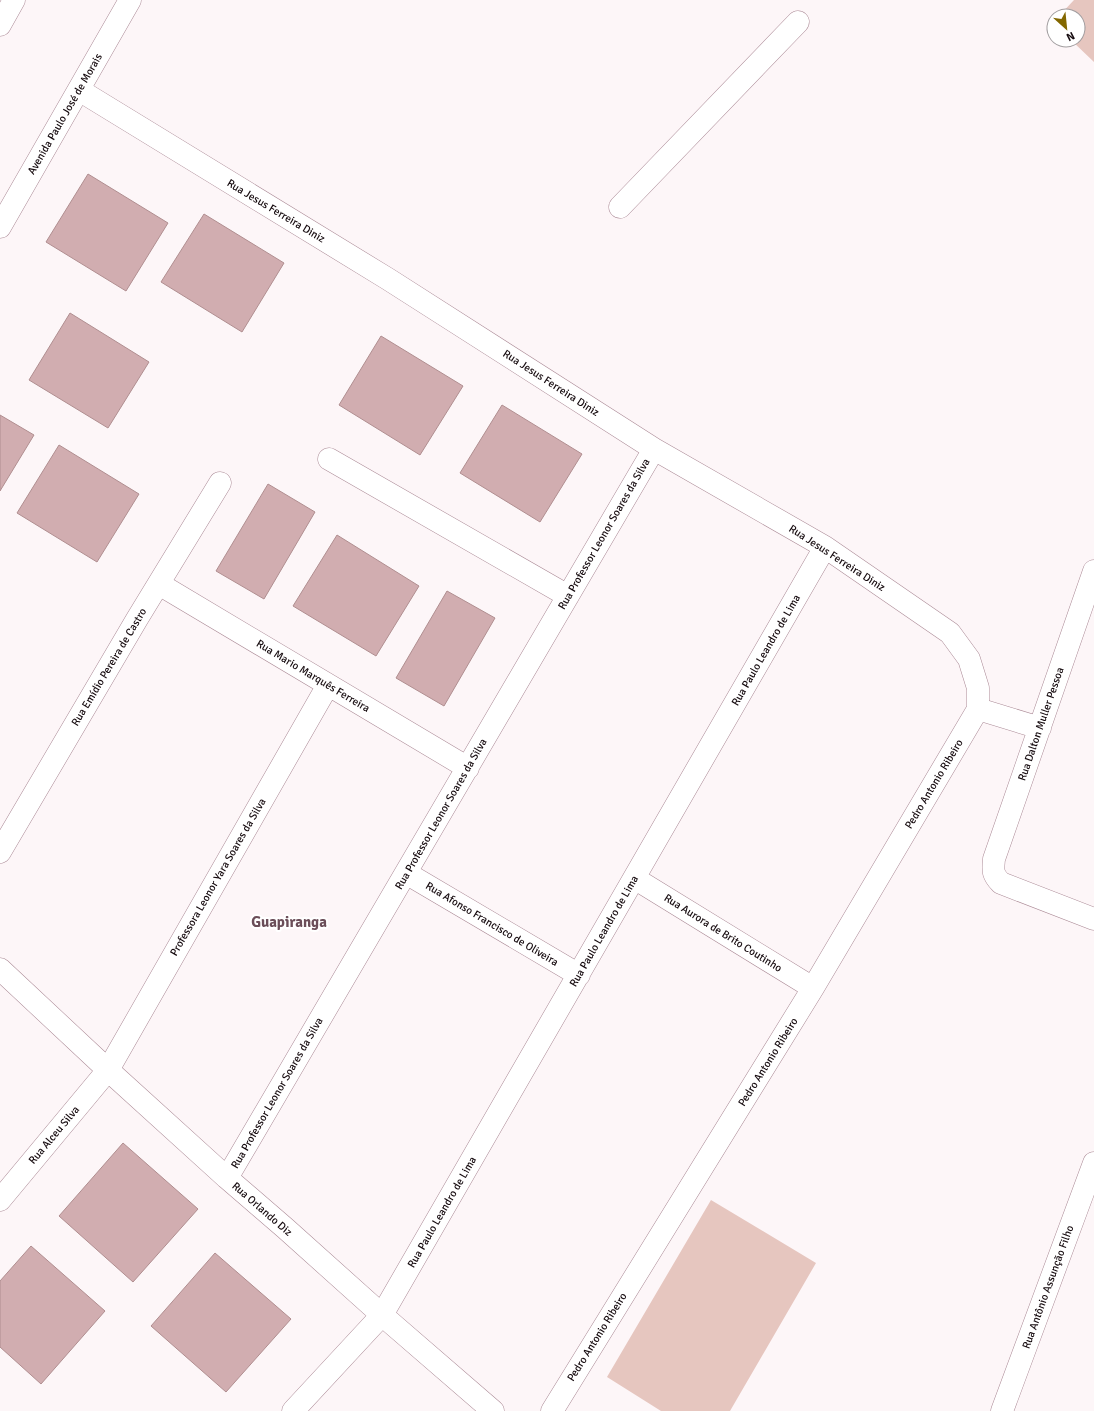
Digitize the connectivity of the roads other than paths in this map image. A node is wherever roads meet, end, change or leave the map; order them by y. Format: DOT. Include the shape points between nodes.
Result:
graph roads {
  1 [pos="14,0"];
  2 [pos="130,0"];
  3 [pos="798,22"];
  4 [pos="0,24"];
  5 [pos="79,90"];
  6 [pos="620,207"];
  7 [pos="0,227"];
  8 [pos="654,449"];
  9 [pos="329,459"];
  10 [pos="220,483"];
  11 [pos="825,547"];
  12 [pos="1094,570"];
  13 [pos="159,584"];
  14 [pos="568,596"];
  15 [pos="328,685"];
  16 [pos="978,710"];
  17 [pos="1040,728"];
  18 [pos="468,768"];
  19 [pos="0,852"];
  20 [pos="406,873"];
  21 [pos="634,878"];
  22 [pos="1094,919"];
  23 [pos="0,969"];
  24 [pos="579,975"];
  25 [pos="813,988"];
  26 [pos="108,1070"];
  27 [pos="1094,1163"];
  28 [pos="227,1178"];
  29 [pos="0,1200"];
  30 [pos="382,1315"];
  31 [pos="293,1411"];
  32 [pos="493,1411"];
  33 [pos="552,1411"];
  34 [pos="1002,1411"];
  1 -- 4 [label="main road"];
  2 -- 5 [label="main road, Avenida Paulo José de Morais"];
  3 -- 6 [label="main road"];
  5 -- 7 [label="main road, Avenida Paulo José de Morais"];
  5 -- 8 [label="main road, Rua Jesus Ferreira Diniz" via="388,279"];
  8 -- 11 [label="main road, Rua Jesus Ferreira Diniz"];
  8 -- 14 [label="main road, Rua Professor Leonor Soares da Silva"];
  9 -- 14 [label="main road"];
  10 -- 13 [label="main road, Rua Emídio Pereira de Castro"];
  11 -- 16 [label="main road, Rua Jesus Ferreira Diniz" via="950,633 969,659 978,688"];
  11 -- 21 [label="main road, Rua Paulo Leandro de Lima"];
  12 -- 17 [label="main road, Rua Dalton Muller Pessoa"];
  13 -- 15 [label="main road, Rua Mario Marquês Ferreira"];
  13 -- 19 [label="main road, Rua Emídio Pereira de Castro"];
  14 -- 18 [label="main road, Rua Professor Leonor Soares da Silva"];
  15 -- 18 [label="main road, Rua Mario Marquês Ferreira"];
  15 -- 26 [label="main road, Professora Leonor Yara Soares da Silva"];
  16 -- 17 [label="main road"];
  16 -- 25 [label="main road, Pedro Antonio Ribeiro"];
  17 -- 22 [label="main road, Rua Dalton Muller Pessoa" via="994,859 993,871 995,878 1001,883"];
  18 -- 20 [label="main road, Rua Professor Leonor Soares da Silva"];
  20 -- 24 [label="main road, Rua Afonso Francisco de Oliveira"];
  20 -- 28 [label="main road, Rua Professor Leonor Soares da Silva"];
  21 -- 24 [label="main road, Rua Paulo Leandro de Lima"];
  21 -- 25 [label="main road, Rua Aurora de Brito Coutinho"];
  23 -- 26 [label="main road, Rua Orlando Diz"];
  24 -- 30 [label="main road, Rua Paulo Leandro de Lima"];
  25 -- 33 [label="main road, Pedro Antonio Ribeiro"];
  26 -- 28 [label="main road, Rua Orlando Diz"];
  26 -- 29 [label="main road, Rua Alceu Silva"];
  27 -- 34 [label="main road, Rua Antônio Assunção Filho"];
  28 -- 30 [label="main road, Rua Orlando Diz"];
  30 -- 31 [label="main road, Rua Paulo Leandro de Lima"];
  30 -- 32 [label="main road, Rua Orlando Diz"];
}
